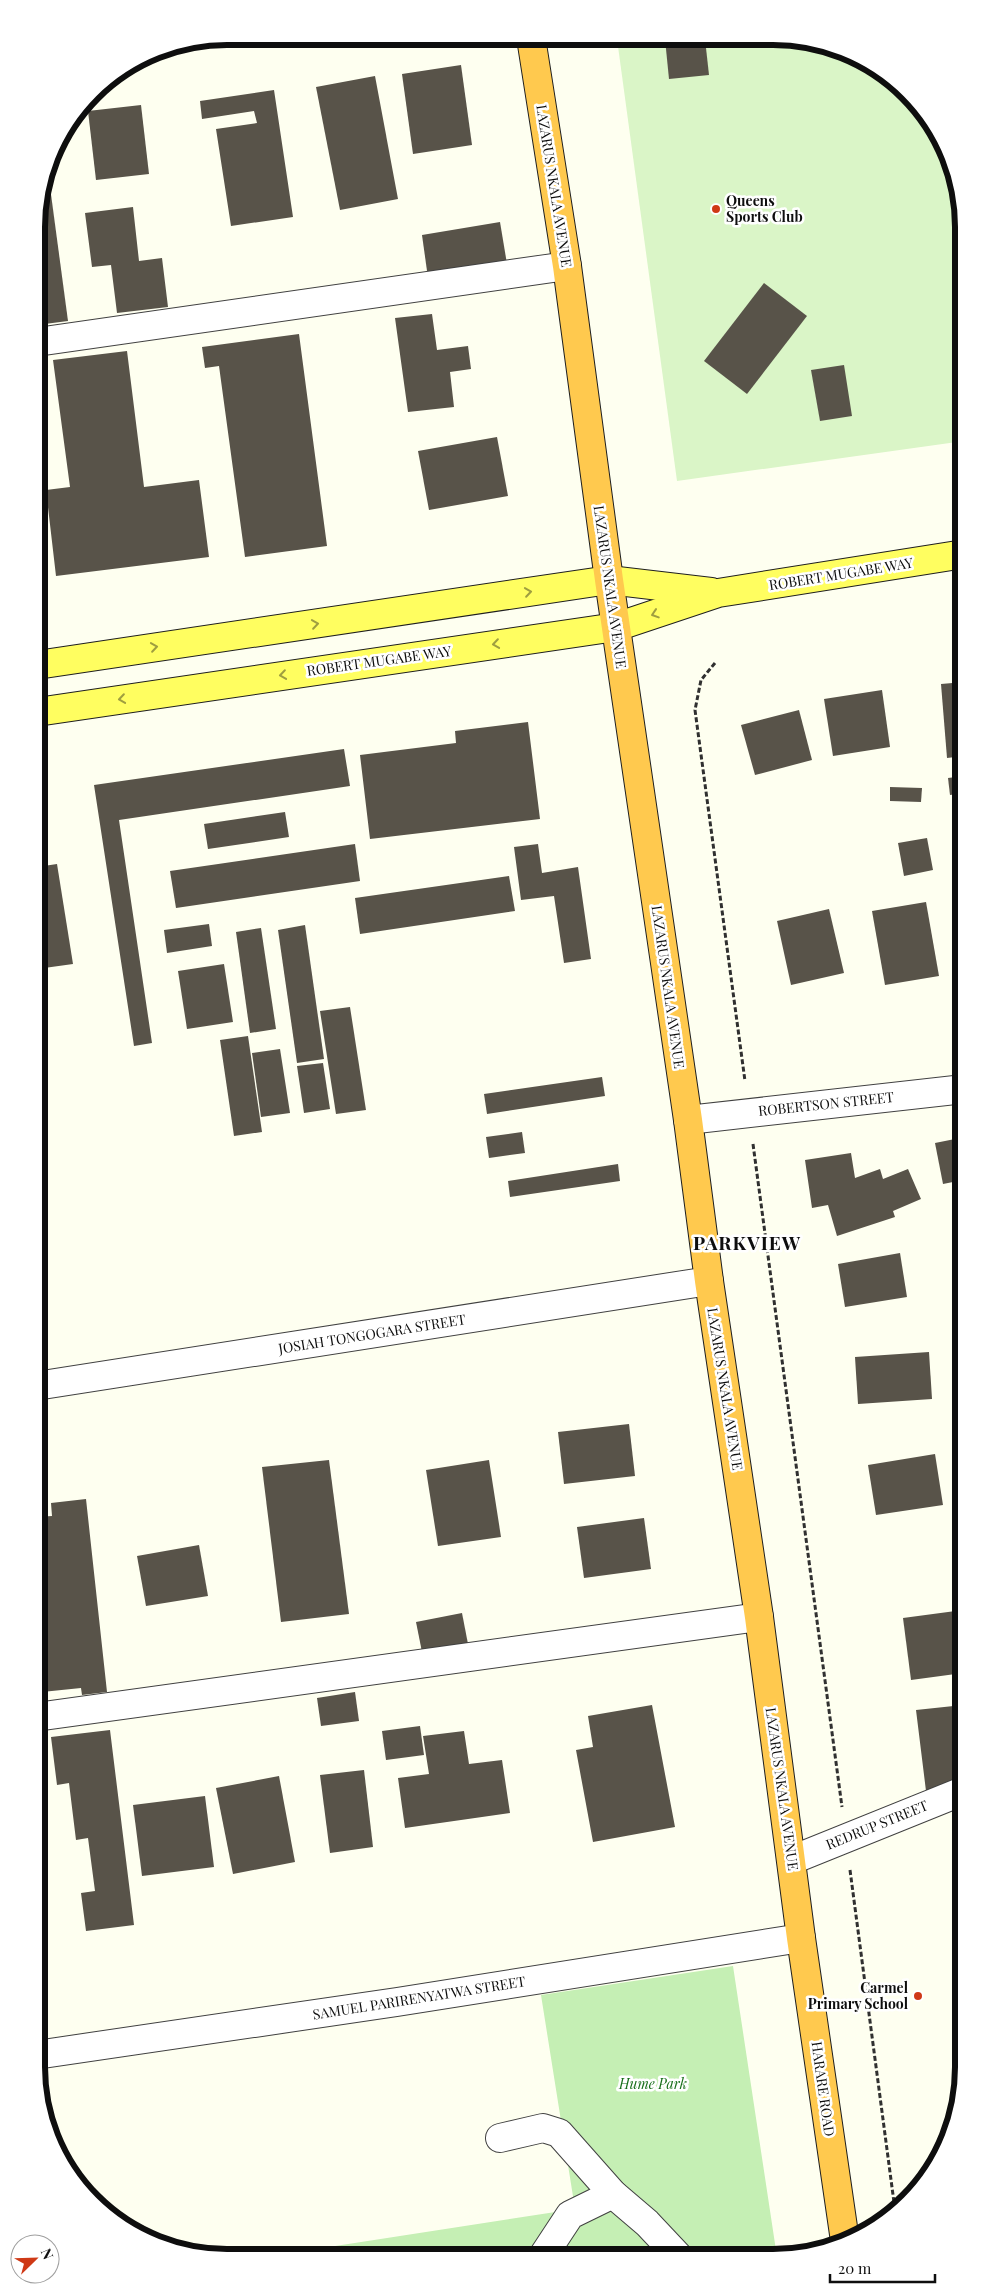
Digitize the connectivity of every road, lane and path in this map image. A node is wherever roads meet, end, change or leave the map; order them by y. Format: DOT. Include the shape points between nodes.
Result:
graph roads {
  1 [pos="532,45"];
  2 [pos="567,266"];
  3 [pos="45,341"];
  4 [pos="955,555"];
  5 [pos="609,580"];
  6 [pos="718,593"];
  7 [pos="616,627"];
  8 [pos="715,663"];
  9 [pos="45,664"];
  10 [pos="45,711"];
  11 [pos="955,1090"];
  12 [pos="749,1112"];
  13 [pos="688,1120"];
  14 [pos="709,1281"];
  15 [pos="45,1385"];
  16 [pos="759,1617"];
  17 [pos="45,1717"];
  18 [pos="955,1794"];
  19 [pos="846,1838"];
  20 [pos="792,1860"];
  21 [pos="801,1938"];
  22 [pos="45,2054"];
  23 [pos="500,2138"];
  24 [pos="614,2194"];
  25 [pos="894,2203"];
  26 [pos="844,2234"];
  27 [pos="547,2249"];
  28 [pos="672,2249"];
  1 -- 2 [label="highway, LAZARUS NKALA AVENUE"];
  2 -- 3 [label="street"];
  2 -- 5 [label="highway, LAZARUS NKALA AVENUE"];
  4 -- 6 [label="main road, ROBERT MUGABE WAY"];
  5 -- 6 [label="main road, ROBERT MUGABE WAY"];
  5 -- 7 [label="highway, LAZARUS NKALA AVENUE"];
  9 -- 5 [label="main road, ROBERT MUGABE WAY, one-way"];
  6 -- 7 [label="main road, ROBERT MUGABE WAY, one-way"];
  7 -- 10 [label="main road, ROBERT MUGABE WAY, one-way"];
  7 -- 13 [label="highway, LAZARUS NKALA AVENUE"];
  8 -- 12 [label="path" via="701,680 695,710"];
  11 -- 12 [label="street, ROBERTSON STREET"];
  12 -- 13 [label="street, ROBERTSON STREET"];
  12 -- 19 [label="path"];
  13 -- 14 [label="highway, LAZARUS NKALA AVENUE"];
  14 -- 15 [label="street, JOSIAH TONGOGARA STREET"];
  14 -- 16 [label="highway, LAZARUS NKALA AVENUE"];
  16 -- 17 [label="street"];
  16 -- 20 [label="highway, LAZARUS NKALA AVENUE"];
  18 -- 19 [label="street, REDRUP STREET"];
  19 -- 20 [label="street, REDRUP STREET"];
  19 -- 25 [label="path"];
  20 -- 21 [label="highway, LAZARUS NKALA AVENUE"];
  21 -- 22 [label="street, SAMUEL PARIRENYATWA STREET"];
  21 -- 26 [label="highway, HARARE ROAD"];
  23 -- 24 [label="street" via="542,2128 559,2132"];
  24 -- 27 [label="street" via="570,2216"];
  24 -- 28 [label="street"];
}
